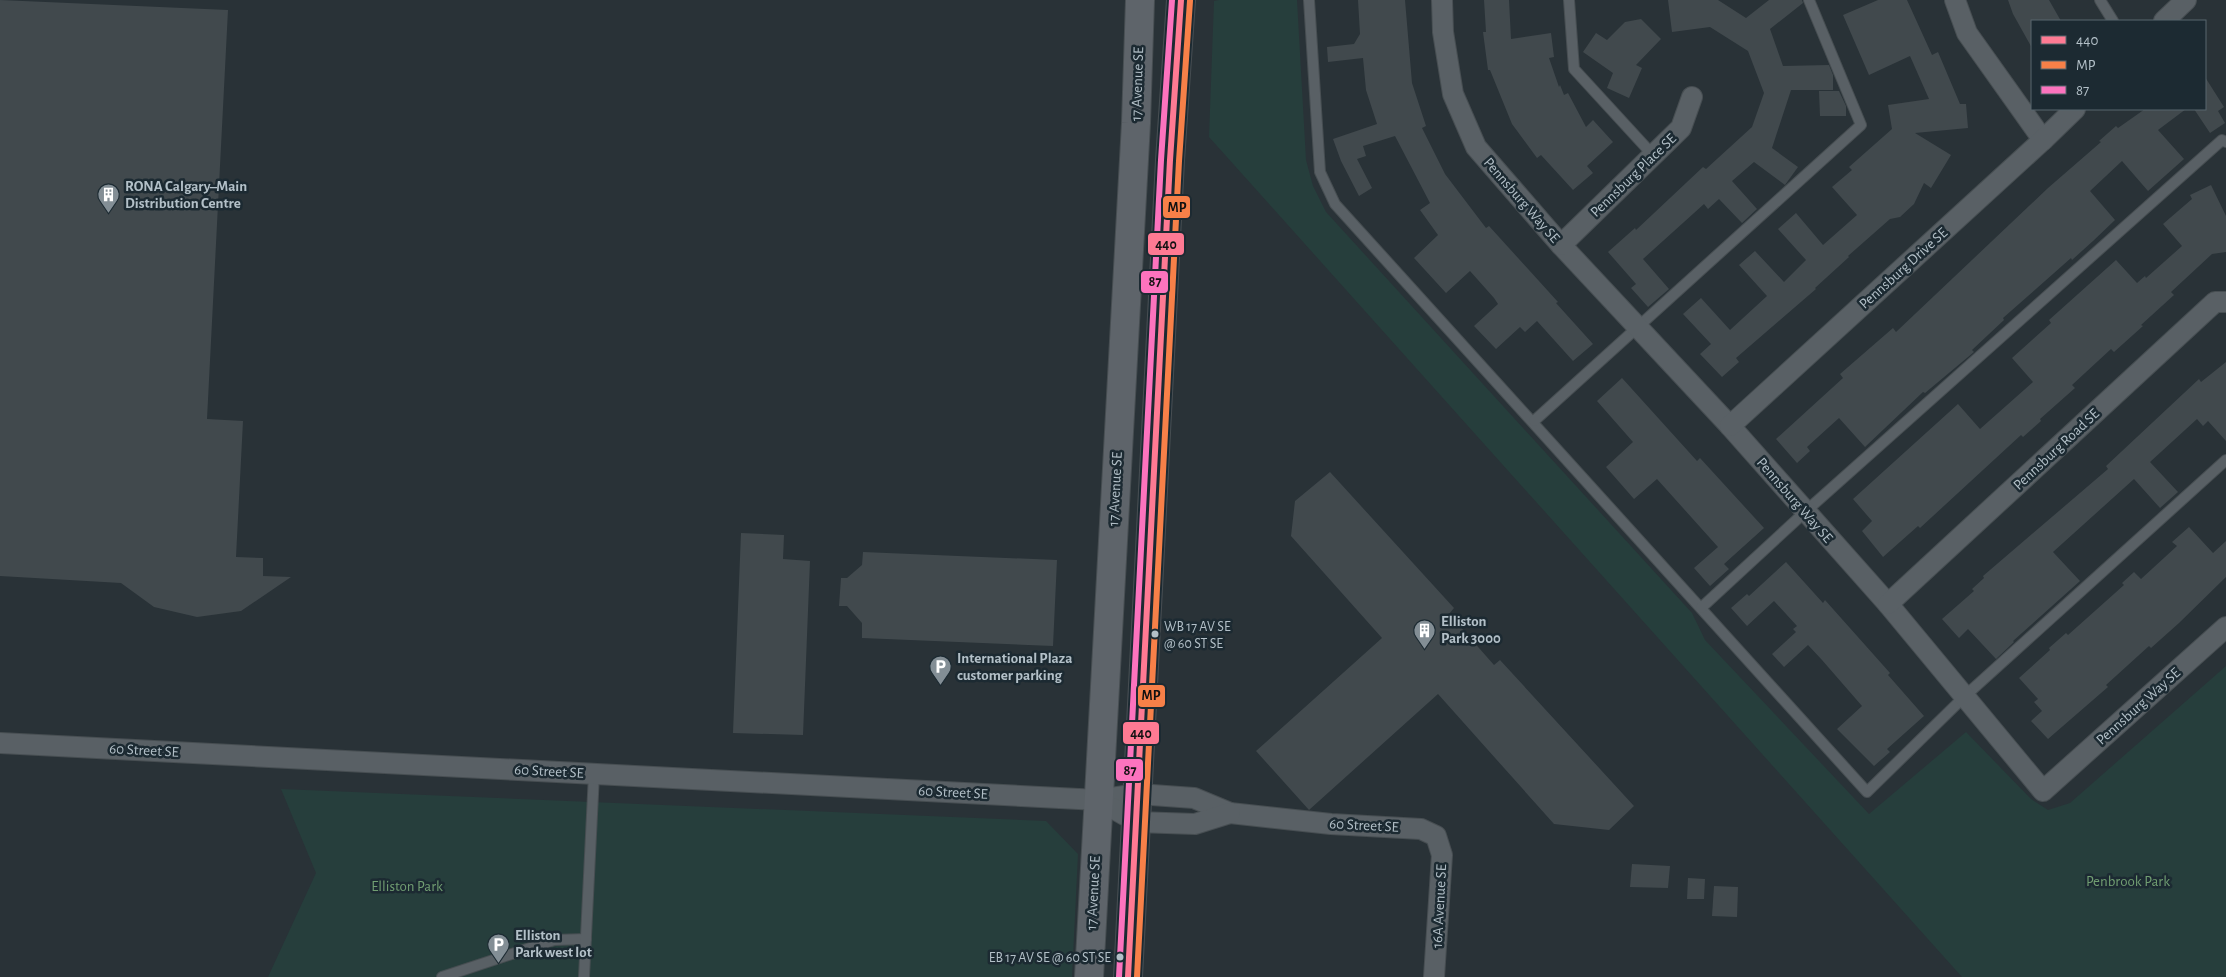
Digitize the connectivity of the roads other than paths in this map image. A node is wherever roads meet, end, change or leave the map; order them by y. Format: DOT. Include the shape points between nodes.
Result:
graph roads {
  1 [pos="1140,0"];
  2 [pos="1181,0"];
  3 [pos="1309,0"];
  4 [pos="1442,0"];
  5 [pos="1570,0"];
  6 [pos="1809,0"];
  7 [pos="1955,0"];
  8 [pos="2100,0"];
  9 [pos="2186,0"];
  10 [pos="2112,20"];
  11 [pos="2165,20"];
  12 [pos="1692,97"];
  13 [pos="2074,110"];
  14 [pos="2043,140"];
  15 [pos="2226,142"];
  16 [pos="1652,154"];
  17 [pos="1561,245"];
  18 [pos="2226,302"];
  19 [pos="1638,327"];
  20 [pos="1534,421"];
  21 [pos="1730,426"];
  22 [pos="2226,460"];
  23 [pos="1805,512"];
  24 [pos="1888,604"];
  25 [pos="1702,608"];
  26 [pos="2226,627"];
  27 [pos="1964,696"];
  28 [pos="0,743"];
  29 [pos="594,774"];
  30 [pos="1138,794"];
  31 [pos="1098,800"];
  32 [pos="1230,812"];
  33 [pos="1137,822"];
  34 [pos="1436,836"];
  35 [pos="586,939"];
  36 [pos="442,977"];
  37 [pos="584,977"];
  38 [pos="1089,977"];
  39 [pos="1128,977"];
  40 [pos="1434,977"];
  1 -- 31 [label="main road, 17 Avenue SE"];
  2 -- 30 [label="main road"];
  3 -- 20 [label="lane" via="1320,172 1335,204"];
  4 -- 17 [label="street, Pennsburg Way SE" via="1443,32 1453,94 1476,147"];
  5 -- 16 [label="lane" via="1574,69"];
  6 -- 19 [label="lane" via="1861,125"];
  7 -- 14 [label="street" via="1967,33"];
  8 -- 10 [label="lane"];
  9 -- 11 [label="street"];
  12 -- 16 [label="street, Pennsburg Place SE" via="1681,128"];
  13 -- 14 [label="street, Pennsburg Drive SE"];
  14 -- 21 [label="street, Pennsburg Drive SE"];
  15 -- 23 [label="lane" via="2222,140"];
  16 -- 17 [label="street, Pennsburg Place SE"];
  17 -- 19 [label="street, Pennsburg Way SE"];
  18 -- 24 [label="street, Pennsburg Road SE" via="2215,302"];
  19 -- 20 [label="lane"];
  19 -- 21 [label="street, Pennsburg Way SE"];
  20 -- 25 [label="lane"];
  21 -- 23 [label="street, Pennsburg Way SE"];
  22 -- 27 [label="lane"];
  23 -- 24 [label="street, Pennsburg Way SE"];
  23 -- 25 [label="lane"];
  24 -- 27 [label="street, Pennsburg Way SE"];
  25 -- 27 [label="lane" via="1867,792"];
  26 -- 27 [label="street, Pennsburg Way SE" via="2043,791"];
  28 -- 29 [label="street, 60 Street SE"];
  29 -- 31 [label="street, 60 Street SE"];
  29 -- 35 [label="lane"];
  30 -- 31 [label="street, 60 Street SE"];
  30 -- 32 [label="street, 60 Street SE" via="1194,798"];
  30 -- 33 [label="main road"];
  31 -- 33 [label="street, 60 Street SE"];
  31 -- 38 [label="main road, 17 Avenue SE"];
  32 -- 33 [label="street, 60 Street SE" via="1194,824"];
  32 -- 34 [label="street, 60 Street SE" via="1331,824 1421,828"];
  33 -- 39 [label="main road"];
  34 -- 40 [label="street, 16A Avenue SE" via="1442,854"];
  35 -- 36 [label="lane" via="554,940"];
  35 -- 37 [label="lane"];
}
